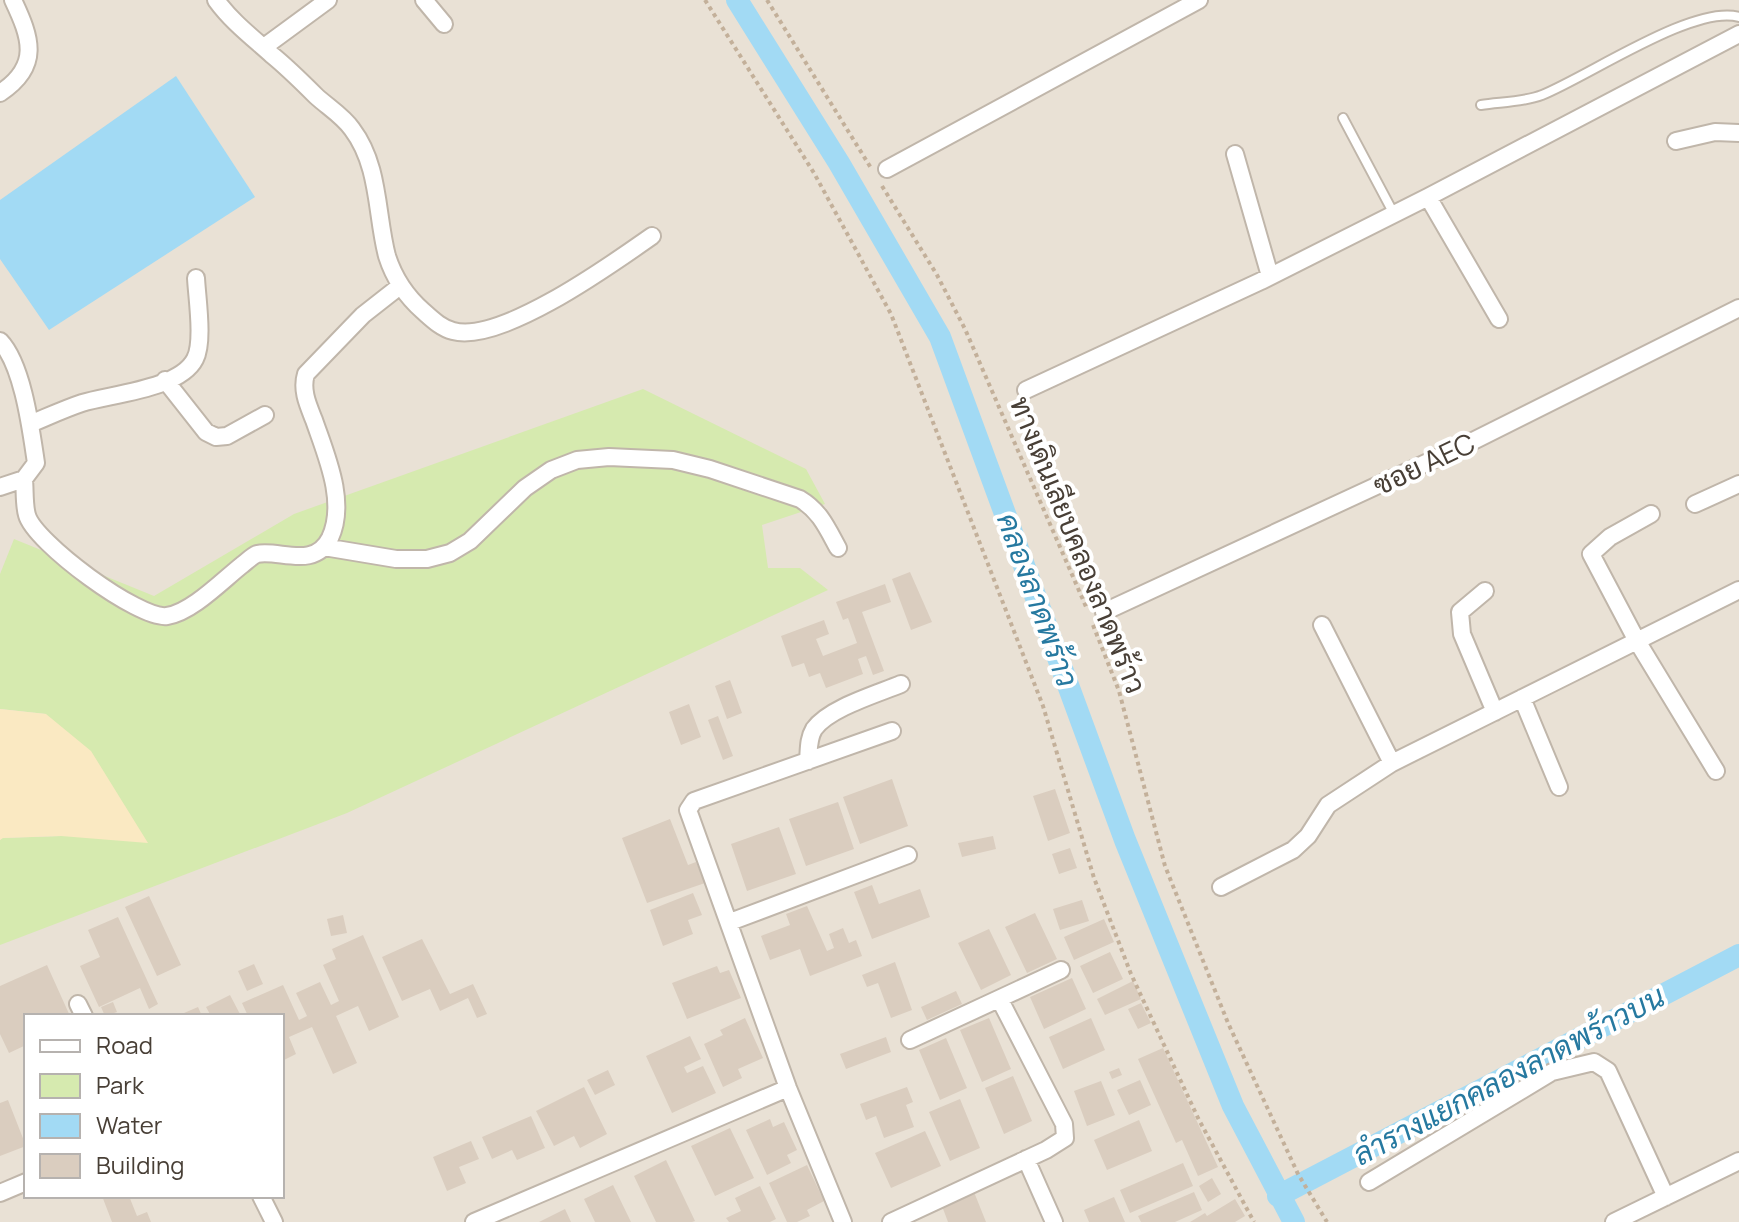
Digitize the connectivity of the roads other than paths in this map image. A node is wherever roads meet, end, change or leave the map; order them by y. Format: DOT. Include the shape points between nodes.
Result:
graph roads {
  1 [pos="13,0"];
  2 [pos="216,0"];
  3 [pos="328,0"];
  4 [pos="424,0"];
  5 [pos="1199,0"];
  6 [pos="1739,17"];
  7 [pos="444,24"];
  8 [pos="1739,34"];
  9 [pos="264,47"];
  10 [pos="0,93"];
  11 [pos="1481,105"];
  12 [pos="1343,118"];
  13 [pos="1739,133"];
  14 [pos="1676,141"];
  15 [pos="1235,154"];
  16 [pos="880,174"];
  17 [pos="1428,197"];
  18 [pos="1394,214"];
  19 [pos="652,236"];
  20 [pos="1270,276"];
  21 [pos="196,278"];
  22 [pos="400,286"];
  23 [pos="1739,308"];
  24 [pos="1499,319"];
  25 [pos="0,341"];
  26 [pos="165,380"];
  27 [pos="1026,390"];
  28 [pos="265,415"];
  29 [pos="30,424"];
  30 [pos="24,479"];
  31 [pos="1739,484"];
  32 [pos="0,487"];
  33 [pos="1695,504"];
  34 [pos="1651,514"];
  35 [pos="324,547"];
  36 [pos="838,548"];
  37 [pos="1739,590"];
  38 [pos="1485,591"];
  39 [pos="1095,615"];
  40 [pos="1322,625"];
  41 [pos="1637,641"];
  42 [pos="901,684"];
  43 [pos="1522,698"];
  44 [pos="1495,712"];
  45 [pos="892,731"];
  46 [pos="808,761"];
  47 [pos="1392,763"];
  48 [pos="1716,771"];
  49 [pos="1559,787"];
  50 [pos="908,855"];
  51 [pos="1221,887"];
  52 [pos="730,922"];
  53 [pos="1061,970"];
  54 [pos="1000,1000"];
  55 [pos="910,1040"];
  56 [pos="788,1088"];
  57 [pos="1026,1159"];
  58 [pos="1739,1161"];
  59 [pos="1369,1182"];
  60 [pos="24,1183"];
  61 [pos="0,1193"];
  62 [pos="1666,1197"];
  63 [pos="262,1198"];
  64 [pos="274,1222"];
  65 [pos="474,1222"];
  66 [pos="843,1222"];
  67 [pos="891,1222"];
  68 [pos="1054,1222"];
  69 [pos="1614,1222"];
  1 -- 10 [label="street" via="28,37 29,58 25,72"];
  2 -- 9 [label="street"];
  3 -- 9 [label="street"];
  4 -- 7 [label="street"];
  5 -- 16 [label="street"];
  6 -- 11 [label="lane" via="1715,14 1683,24 1538,97"];
  8 -- 17 [label="street"];
  9 -- 22 [label="street" via="352,127 365,149 388,258"];
  12 -- 18 [label="lane"];
  13 -- 14 [label="street" via="1715,132"];
  15 -- 20 [label="street"];
  17 -- 18 [label="street"];
  17 -- 24 [label="street"];
  18 -- 20 [label="street"];
  19 -- 22 [label="street" via="541,307 473,332 437,324"];
  20 -- 27 [label="street"];
  21 -- 26 [label="street" via="198,349 188,368"];
  22 -- 35 [label="street" via="363,315 303,383 336,492 335,520"];
  23 -- 39 [label="street, ซอย AEC" via="1469,443"];
  25 -- 29 [label="street" via="23,390"];
  26 -- 28 [label="street" via="206,432 216,437"];
  26 -- 29 [label="street"];
  29 -- 30 [label="street" via="36,463"];
  30 -- 32 [label="street"];
  30 -- 35 [label="street" via="27,517 47,542 132,606 165,617 186,609 256,554 309,555"];
  31 -- 33 [label="street"];
  34 -- 41 [label="street" via="1591,554"];
  35 -- 36 [label="street" via="396,559 450,553 551,470 577,460 609,457 673,460 800,499 823,519"];
  37 -- 41 [label="street"];
  38 -- 44 [label="street" via="1460,612 1462,634"];
  40 -- 47 [label="street"];
  41 -- 43 [label="street"];
  41 -- 48 [label="street"];
  42 -- 46 [label="street" via="821,722 809,740"];
  43 -- 44 [label="street"];
  43 -- 49 [label="street"];
  44 -- 47 [label="street"];
  45 -- 46 [label="street"];
  46 -- 52 [label="street" via="690,805 689,817"];
  47 -- 51 [label="street" via="1328,805 1293,850"];
  50 -- 52 [label="street"];
  52 -- 56 [label="street"];
  53 -- 54 [label="street"];
  54 -- 55 [label="street"];
  54 -- 57 [label="street" via="1066,1129 1060,1143"];
  56 -- 65 [label="street"];
  56 -- 66 [label="street"];
  57 -- 67 [label="street"];
  57 -- 68 [label="street"];
  58 -- 62 [label="street"];
  59 -- 62 [label="street" via="1552,1072 1594,1062 1608,1071"];
  60 -- 61 [label="street"];
  62 -- 69 [label="street"];
  63 -- 64 [label="street"];
}
